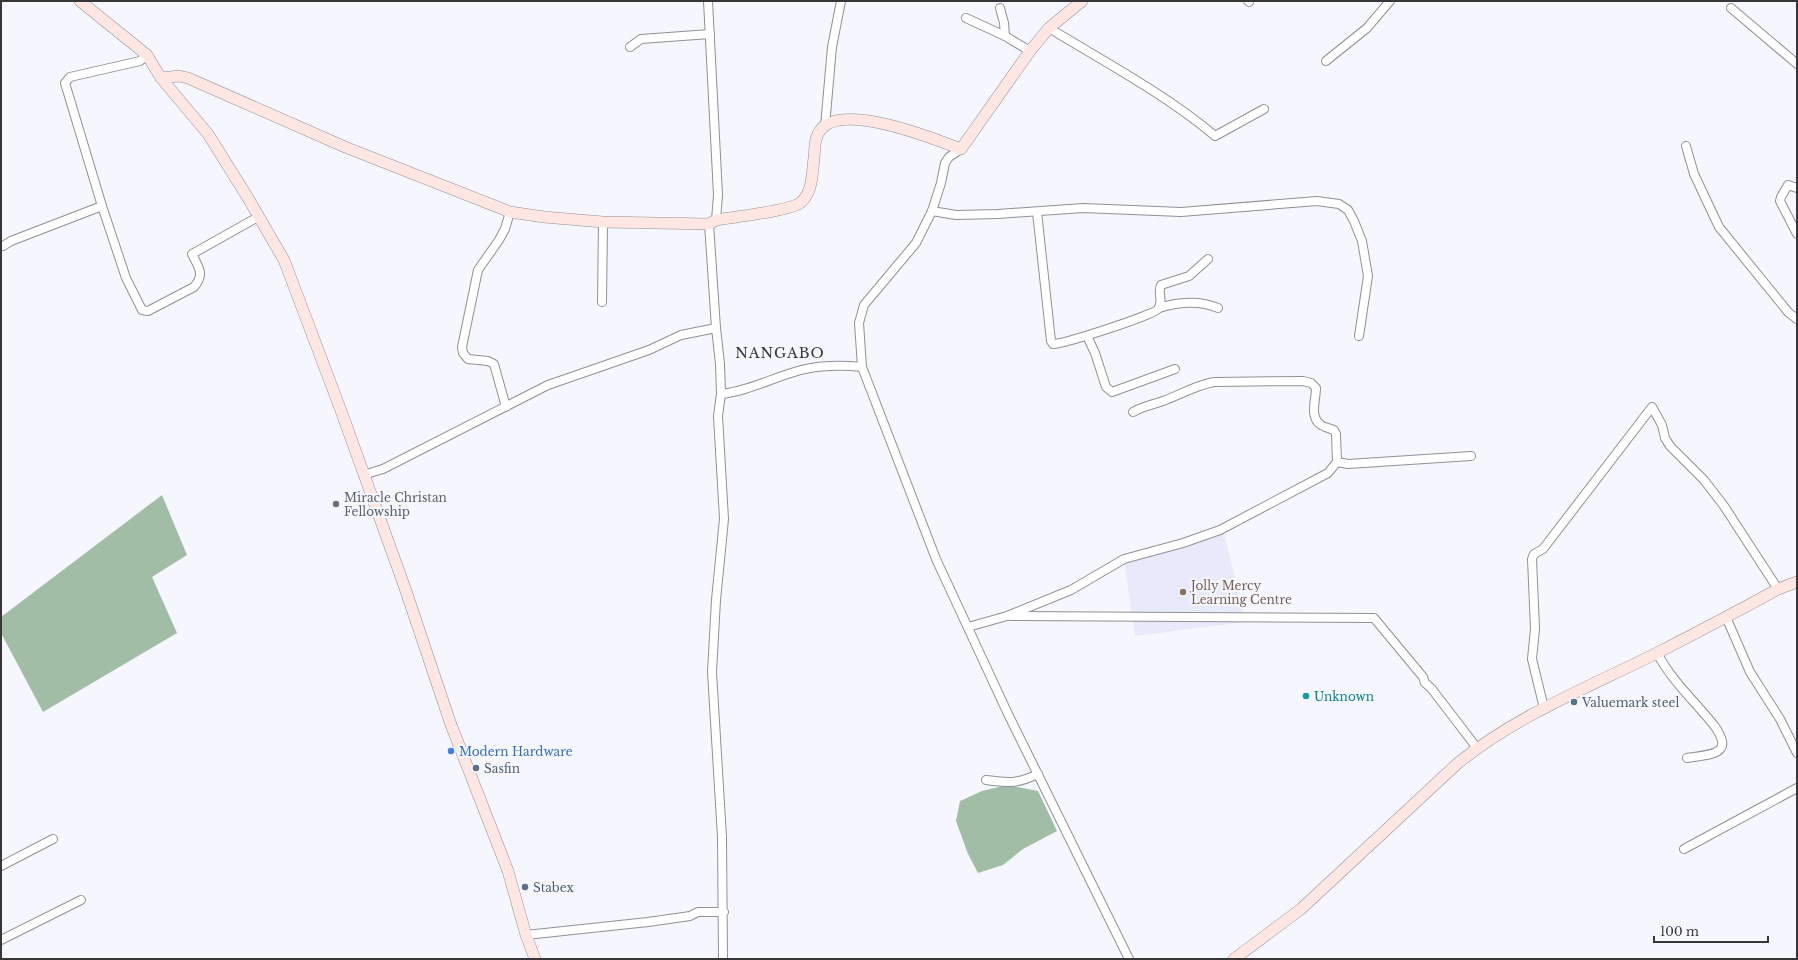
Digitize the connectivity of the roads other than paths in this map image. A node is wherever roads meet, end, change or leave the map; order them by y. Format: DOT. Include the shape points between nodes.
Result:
graph roads {
  1 [pos="80,1"];
  2 [pos="708,1"];
  3 [pos="841,1"];
  4 [pos="1082,1"];
  5 [pos="1390,1"];
  6 [pos="1000,8"];
  7 [pos="1731,8"];
  8 [pos="966,18"];
  9 [pos="1049,28"];
  10 [pos="710,34"];
  11 [pos="1005,36"];
  12 [pos="630,47"];
  13 [pos="1030,51"];
  14 [pos="147,55"];
  15 [pos="1326,61"];
  16 [pos="1797,64"];
  17 [pos="162,78"];
  18 [pos="1264,109"];
  19 [pos="825,126"];
  20 [pos="1686,146"];
  21 [pos="961,149"];
  22 [pos="1797,188"];
  23 [pos="102,206"];
  24 [pos="932,211"];
  25 [pos="510,212"];
  26 [pos="1037,212"];
  27 [pos="258,217"];
  28 [pos="603,222"];
  29 [pos="713,222"];
  30 [pos="1797,234"];
  31 [pos="3,246"];
  32 [pos="1208,259"];
  33 [pos="602,302"];
  34 [pos="1159,308"];
  35 [pos="1218,308"];
  36 [pos="1797,319"];
  37 [pos="716,328"];
  38 [pos="1087,336"];
  39 [pos="1359,336"];
  40 [pos="862,367"];
  41 [pos="1175,369"];
  42 [pos="721,394"];
  43 [pos="506,407"];
  44 [pos="1133,412"];
  45 [pos="1471,456"];
  46 [pos="1337,462"];
  47 [pos="363,475"];
  48 [pos="1797,583"];
  49 [pos="1778,589"];
  50 [pos="1007,616"];
  51 [pos="1726,617"];
  52 [pos="968,627"];
  53 [pos="1657,653"];
  54 [pos="1544,708"];
  55 [pos="1477,748"];
  56 [pos="1797,753"];
  57 [pos="1687,758"];
  58 [pos="1038,774"];
  59 [pos="986,780"];
  60 [pos="1797,788"];
  61 [pos="53,839"];
  62 [pos="1684,849"];
  63 [pos="1,866"];
  64 [pos="81,900"];
  65 [pos="724,912"];
  66 [pos="526,935"];
  67 [pos="1,940"];
  68 [pos="536,959"];
  69 [pos="723,959"];
  70 [pos="1129,959"];
  71 [pos="1234,959"];
  1 -- 14 [label="street"];
  2 -- 10 [label="street"];
  3 -- 19 [label="street" via="832,47"];
  4 -- 9 [label="street"];
  5 -- 15 [label="street" via="1367,28"];
  6 -- 11 [label="street"];
  7 -- 16 [label="street"];
  8 -- 11 [label="street"];
  9 -- 13 [label="street"];
  9 -- 18 [label="street" via="1163,98 1215,136"];
  10 -- 12 [label="street" via="640,39"];
  10 -- 29 [label="street" via="718,195"];
  11 -- 13 [label="street"];
  13 -- 21 [label="street"];
  14 -- 17 [label="street"];
  14 -- 23 [label="street" via="140,61 70,77 65,83"];
  17 -- 25 [label="street" via="188,78 345,147"];
  17 -- 27 [label="street" via="208,134"];
  19 -- 21 [label="street" via="841,119 864,120 917,132"];
  19 -- 29 [label="street" via="818,133 809,192 804,199 798,204 780,209"];
  20 -- 36 [label="street" via="1694,174 1719,227 1788,312"];
  21 -- 24 [label="street" via="945,162"];
  22 -- 30 [label="street" via="1788,185 1780,201"];
  23 -- 27 [label="street" via="126,278 142,310 148,311 194,287 201,274 192,254"];
  23 -- 31 [label="street"];
  24 -- 26 [label="street" via="956,215"];
  24 -- 40 [label="street" via="916,243 861,312 859,323"];
  25 -- 28 [label="street"];
  25 -- 43 [label="street" via="499,240 478,270 462,347 462,353 468,359 494,364"];
  26 -- 38 [label="street" via="1051,341 1054,344 1061,344"];
  26 -- 39 [label="street" via="1083,208 1181,212 1318,201 1339,204 1348,210 1354,220 1366,258 1368,276"];
  27 -- 47 [label="street" via="284,260"];
  28 -- 29 [label="street"];
  28 -- 33 [label="street"];
  29 -- 37 [label="street"];
  32 -- 34 [label="street" via="1189,276 1161,285"];
  34 -- 35 [label="street" via="1178,303 1208,304"];
  34 -- 38 [label="street" via="1150,315"];
  37 -- 42 [label="street"];
  37 -- 43 [label="street" via="681,335 649,350 548,385"];
  38 -- 41 [label="street" via="1106,387 1112,392"];
  40 -- 42 [label="street" via="836,364 818,366 739,391"];
  40 -- 52 [label="street" via="936,559"];
  42 -- 65 [label="street" via="718,416 724,519 712,672"];
  43 -- 47 [label="street" via="383,468"];
  44 -- 46 [label="street" via="1201,384 1308,381 1316,388 1314,415 1317,422 1334,430 1336,434"];
  45 -- 46 [label="street" via="1348,464"];
  46 -- 50 [label="street" via="1328,473 1220,530 1184,543 1124,559 1071,590"];
  47 -- 66 [label="street" via="406,588 450,722 508,871"];
  48 -- 49 [label="street"];
  49 -- 51 [label="street"];
  49 -- 54 [label="street" via="1724,506 1704,480 1670,446 1652,407 1543,549 1534,554 1532,559 1532,659"];
  50 -- 52 [label="street"];
  50 -- 55 [label="street" via="1374,618"];
  51 -- 53 [label="street"];
  51 -- 56 [label="street" via="1750,672 1780,719"];
  52 -- 58 [label="street"];
  53 -- 54 [label="street"];
  53 -- 57 [label="street" via="1683,692 1717,729 1722,739 1721,750"];
  54 -- 55 [label="street"];
  55 -- 71 [label="street" via="1446,773 1301,909"];
  58 -- 59 [label="street" via="1022,782"];
  58 -- 70 [label="street"];
  60 -- 62 [label="street"];
  61 -- 63 [label="street"];
  64 -- 67 [label="street"];
  65 -- 66 [label="street" via="698,912 690,916 648,922"];
  65 -- 69 [label="street"];
  66 -- 68 [label="street"];
}
